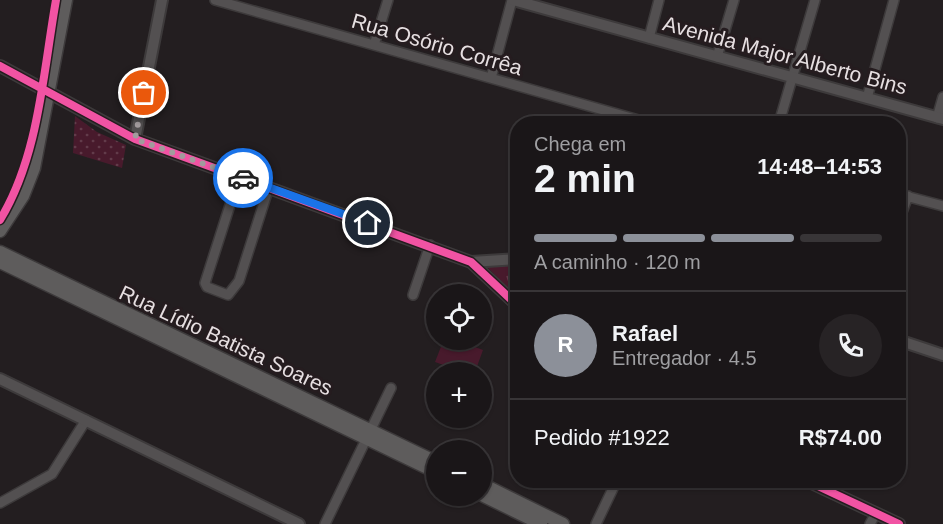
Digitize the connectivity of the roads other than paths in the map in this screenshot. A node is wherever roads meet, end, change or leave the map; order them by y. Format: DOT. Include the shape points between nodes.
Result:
graph roads {
  1 [pos="66,0"];
  2 [pos="162,0"];
  3 [pos="214,0"];
  4 [pos="388,0"];
  5 [pos="512,0"];
  6 [pos="659,0"];
  7 [pos="734,0"];
  8 [pos="815,0"];
  9 [pos="894,0"];
  10 [pos="649,38"];
  11 [pos="374,45"];
  12 [pos="717,57"];
  13 [pos="0,66"];
  14 [pos="792,77"];
  15 [pos="491,78"];
  16 [pos="48,92"];
  17 [pos="943,97"];
  18 [pos="867,98"];
  19 [pos="624,116"];
  20 [pos="781,116"];
  21 [pos="940,118"];
  22 [pos="135,139"];
  23 [pos="238,177"];
  24 [pos="269,187"];
  25 [pos="906,196"];
  26 [pos="943,206"];
  27 [pos="0,231"];
  28 [pos="430,245"];
  29 [pos="0,252"];
  30 [pos="510,259"];
  31 [pos="0,262"];
  32 [pos="471,262"];
  33 [pos="37,276"];
  34 [pos="413,296"];
  35 [pos="510,299"];
  36 [pos="906,343"];
  37 [pos="943,355"];
  38 [pos="0,379"];
  39 [pos="391,388"];
  40 [pos="86,420"];
  41 [pos="368,435"];
  42 [pos="426,458"];
  43 [pos="426,467"];
  44 [pos="613,488"];
  45 [pos="822,488"];
  46 [pos="492,489"];
  47 [pos="492,500"];
  48 [pos="0,503"];
  49 [pos="876,513"];
  50 [pos="299,524"];
  51 [pos="325,524"];
  52 [pos="541,524"];
  53 [pos="563,524"];
  54 [pos="596,524"];
  55 [pos="870,524"];
  56 [pos="899,524"];
  1 -- 16 [label="main road"];
  2 -- 22 [label="street"];
  3 -- 11 [label="street, Rua Osório Corrêa"];
  4 -- 11 [label="street"];
  5 -- 10 [label="street, Avenida Major Alberto Bins"];
  5 -- 15 [label="street"];
  6 -- 10 [label="street"];
  7 -- 12 [label="street"];
  8 -- 14 [label="street"];
  9 -- 18 [label="street"];
  10 -- 12 [label="street, Avenida Major Alberto Bins"];
  11 -- 15 [label="street, Rua Osório Corrêa"];
  12 -- 14 [label="street, Avenida Major Alberto Bins"];
  13 -- 16 [label="street"];
  14 -- 18 [label="street, Avenida Major Alberto Bins"];
  14 -- 20 [label="street"];
  15 -- 19 [label="street, Rua Osório Corrêa"];
  16 -- 22 [label="street"];
  16 -- 27 [label="main road" via="30,181"];
  17 -- 21 [label="street"];
  18 -- 21 [label="street, Avenida Major Alberto Bins"];
  22 -- 23 [label="street"];
  23 -- 24 [label="street"];
  23 -- 24 [label="street" via="205,285 228,295 238,281"];
  24 -- 28 [label="street"];
  25 -- 26 [label="street"];
  28 -- 32 [label="street"];
  28 -- 34 [label="street"];
  29 -- 33 [label="main road, Rua Lídio Batista Soares"];
  30 -- 32 [label="street"];
  31 -- 33 [label="main road, Rua Lídio Batista Soares"];
  32 -- 35 [label="street"];
  33 -- 41 [label="main road, Rua Lídio Batista Soares"];
  36 -- 37 [label="street"];
  38 -- 40 [label="street"];
  39 -- 41 [label="street"];
  40 -- 48 [label="street" via="52,474"];
  40 -- 50 [label="street"];
  41 -- 42 [label="main road, Rua Lídio Batista Soares"];
  41 -- 43 [label="main road, Rua Lídio Batista Soares"];
  41 -- 51 [label="street"];
  44 -- 54 [label="street"];
  45 -- 49 [label="street"];
  46 -- 53 [label="main road"];
  47 -- 52 [label="main road"];
  49 -- 55 [label="street"];
  49 -- 56 [label="street"];
}
